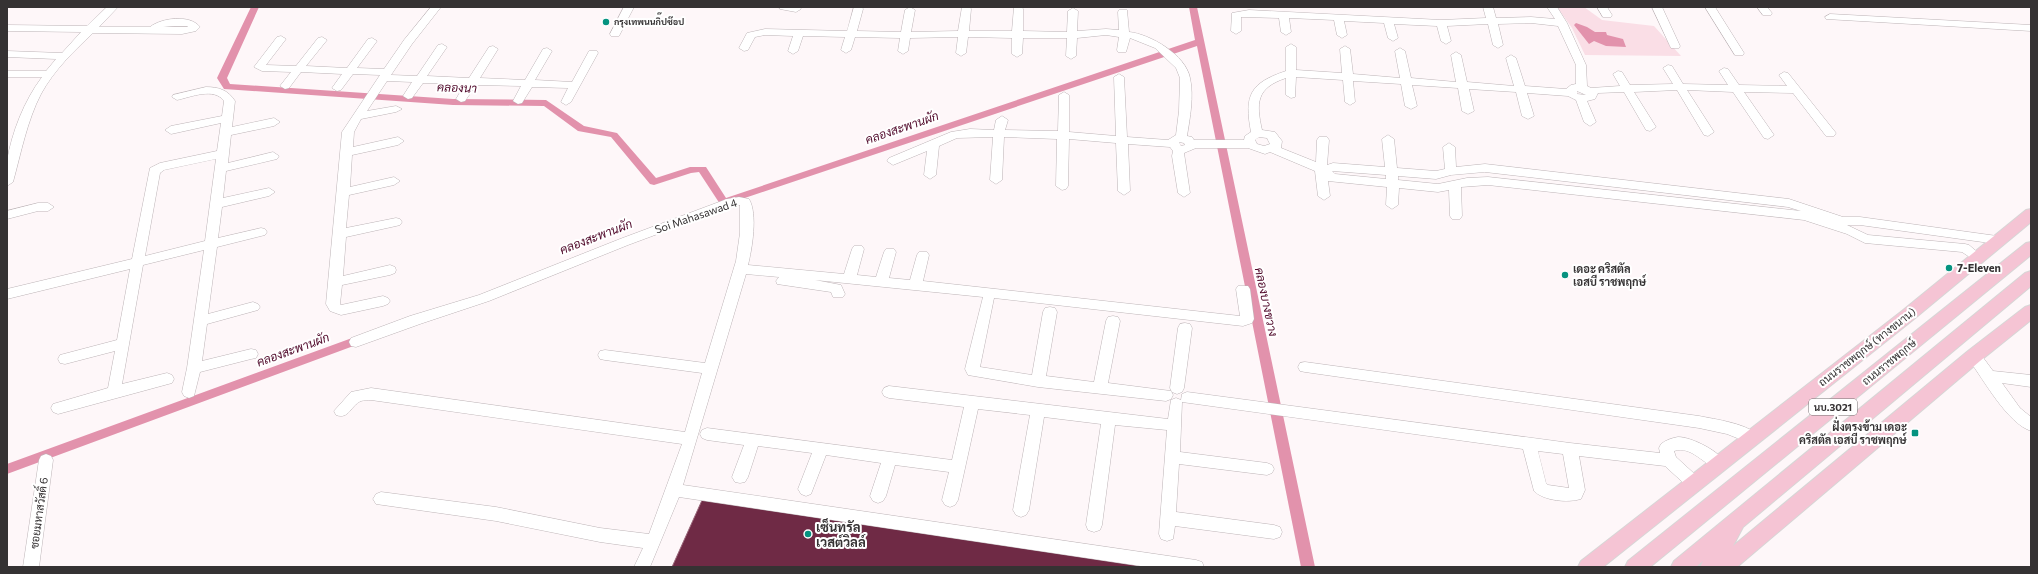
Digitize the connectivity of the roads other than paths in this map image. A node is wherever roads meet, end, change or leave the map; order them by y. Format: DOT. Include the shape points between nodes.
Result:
graph roads {
  1 [pos="113,7"];
  2 [pos="436,7"];
  3 [pos="629,7"];
  4 [pos="784,7"];
  5 [pos="1488,7"];
  6 [pos="1552,7"];
  7 [pos="1657,7"];
  8 [pos="1710,7"];
  9 [pos="858,8"];
  10 [pos="796,9"];
  11 [pos="966,9"];
  12 [pos="1018,9"];
  13 [pos="910,10"];
  14 [pos="1073,11"];
  15 [pos="1123,12"];
  16 [pos="1284,15"];
  17 [pos="21,17"];
  18 [pos="1830,17"];
  19 [pos="1338,18"];
  20 [pos="1388,21"];
  21 [pos="1492,22"];
  22 [pos="1441,23"];
  23 [pos="1562,23"];
  24 [pos="8,28"];
  25 [pos="2031,28"];
  26 [pos="90,30"];
  27 [pos="152,30"];
  28 [pos="1236,30"];
  29 [pos="1286,32"];
  30 [pos="799,33"];
  31 [pos="615,34"];
  32 [pos="851,34"];
  33 [pos="962,34"];
  34 [pos="1124,34"];
  35 [pos="906,35"];
  36 [pos="1017,35"];
  37 [pos="1342,35"];
  38 [pos="1072,36"];
  39 [pos="1393,38"];
  40 [pos="281,39"];
  41 [pos="322,40"];
  42 [pos="372,41"];
  43 [pos="1446,41"];
  44 [pos="1498,45"];
  45 [pos="1675,46"];
  46 [pos="442,47"];
  47 [pos="1291,47"];
  48 [pos="744,48"];
  49 [pos="493,49"];
  50 [pos="1345,49"];
  51 [pos="846,50"];
  52 [pos="1122,50"];
  53 [pos="547,51"];
  54 [pos="793,51"];
  55 [pos="903,51"];
  56 [pos="1400,51"];
  57 [pos="593,53"];
  58 [pos="960,53"];
  59 [pos="1739,53"];
  60 [pos="7,54"];
  61 [pos="1017,54"];
  62 [pos="1456,55"];
  63 [pos="65,56"];
  64 [pos="1071,56"];
  65 [pos="1511,58"];
  66 [pos="1668,68"];
  67 [pos="299,69"];
  68 [pos="1724,71"];
  69 [pos="350,72"];
  70 [pos="1291,73"];
  71 [pos="7,74"];
  72 [pos="49,74"];
  73 [pos="1618,74"];
  74 [pos="385,75"];
  75 [pos="1784,75"];
  76 [pos="1119,77"];
  77 [pos="1349,78"];
  78 [pos="420,79"];
  79 [pos="472,81"];
  80 [pos="1405,81"];
  81 [pos="528,83"];
  82 [pos="576,85"];
  83 [pos="285,86"];
  84 [pos="1464,86"];
  85 [pos="1680,87"];
  86 [pos="337,88"];
  87 [pos="1736,89"];
  88 [pos="1521,90"];
  89 [pos="1627,90"];
  90 [pos="1796,90"];
  91 [pos="1585,93"];
  92 [pos="1064,95"];
  93 [pos="1292,95"];
  94 [pos="408,96"];
  95 [pos="177,97"];
  96 [pos="461,98"];
  97 [pos="518,101"];
  98 [pos="566,102"];
  99 [pos="1350,102"];
  100 [pos="1411,106"];
  101 [pos="396,109"];
  102 [pos="1468,111"];
  103 [pos="357,116"];
  104 [pos="1528,116"];
  105 [pos="228,118"];
  106 [pos="1002,120"];
  107 [pos="274,122"];
  108 [pos="1590,122"];
  109 [pos="1650,127"];
  110 [pos="170,130"];
  111 [pos="226,132"];
  112 [pos="1708,132"];
  113 [pos="1257,133"];
  114 [pos="1830,133"];
  115 [pos="1000,135"];
  116 [pos="1062,135"];
  117 [pos="1768,135"];
  118 [pos="1120,139"];
  119 [pos="1388,139"];
  120 [pos="1323,140"];
  121 [pos="398,142"];
  122 [pos="933,144"];
  123 [pos="1178,144"];
  124 [pos="1250,144"];
  125 [pos="1449,147"];
  126 [pos="1273,149"];
  127 [pos="347,152"];
  128 [pos="223,154"];
  129 [pos="273,156"];
  130 [pos="893,161"];
  131 [pos="221,168"];
  132 [pos="1323,170"];
  133 [pos="1451,171"];
  134 [pos="1392,172"];
  135 [pos="930,175"];
  136 [pos="996,180"];
  137 [pos="394,181"];
  138 [pos="7,182"];
  139 [pos="1617,182"];
  140 [pos="1393,185"];
  141 [pos="1062,186"];
  142 [pos="1455,186"];
  143 [pos="1124,191"];
  144 [pos="269,192"];
  145 [pos="344,192"];
  146 [pos="1184,193"];
  147 [pos="1324,196"];
  148 [pos="1622,196"];
  149 [pos="216,204"];
  150 [pos="1392,205"];
  151 [pos="48,207"];
  152 [pos="2031,214"];
  153 [pos="7,215"];
  154 [pos="1456,216"];
  155 [pos="396,222"];
  156 [pos="262,232"];
  157 [pos="340,234"];
  158 [pos="1997,240"];
  159 [pos="212,244"];
  160 [pos="2031,247"];
  161 [pos="858,249"];
  162 [pos="890,252"];
  163 [pos="923,255"];
  164 [pos="1978,257"];
  165 [pos="138,262"];
  166 [pos="390,270"];
  167 [pos="740,272"];
  168 [pos="2031,277"];
  169 [pos="848,279"];
  170 [pos="336,282"];
  171 [pos="882,282"];
  172 [pos="915,285"];
  173 [pos="1243,289"];
  174 [pos="7,294"];
  175 [pos="838,294"];
  176 [pos="988,300"];
  177 [pos="383,301"];
  178 [pos="253,307"];
  179 [pos="2031,311"];
  180 [pos="1050,312"];
  181 [pos="200,321"];
  182 [pos="1113,321"];
  183 [pos="1186,328"];
  184 [pos="356,342"];
  185 [pos="124,343"];
  186 [pos="251,354"];
  187 [pos="605,355"];
  188 [pos="1974,356"];
  189 [pos="65,359"];
  190 [pos="1305,367"];
  191 [pos="194,368"];
  192 [pos="710,369"];
  193 [pos="1989,376"];
  194 [pos="167,379"];
  195 [pos="1038,381"];
  196 [pos="2031,381"];
  197 [pos="1100,388"];
  198 [pos="114,392"];
  199 [pos="189,392"];
  200 [pos="889,392"];
  201 [pos="1177,396"];
  202 [pos="972,404"];
  203 [pos="58,408"];
  204 [pos="341,410"];
  205 [pos="1038,411"];
  206 [pos="1108,420"];
  207 [pos="1174,425"];
  208 [pos="2031,425"];
  209 [pos="706,434"];
  210 [pos="1752,438"];
  211 [pos="691,439"];
  212 [pos="753,439"];
  213 [pos="1529,443"];
  214 [pos="821,448"];
  215 [pos="1570,450"];
  216 [pos="1173,457"];
  217 [pos="890,458"];
  218 [pos="46,460"];
  219 [pos="1668,460"];
  220 [pos="1719,464"];
  221 [pos="958,467"];
  222 [pos="1267,470"];
  223 [pos="740,476"];
  224 [pos="1694,483"];
  225 [pos="806,488"];
  226 [pos="675,490"];
  227 [pos="878,496"];
  228 [pos="381,499"];
  229 [pos="950,500"];
  230 [pos="1021,510"];
  231 [pos="1741,517"];
  232 [pos="1169,518"];
  233 [pos="1094,525"];
  234 [pos="1274,532"];
  235 [pos="1167,534"];
  236 [pos="654,542"];
  237 [pos="1717,563"];
  238 [pos="1589,566"];
  239 [pos="31,567"];
  240 [pos="642,567"];
  241 [pos="1196,567"];
  242 [pos="1636,567"];
  243 [pos="1681,567"];
  244 [pos="1703,567"];
  1 -- 26 [label="street"];
  2 -- 74 [label="street"];
  3 -- 31 [label="street"];
  4 -- 10 [label="street"];
  5 -- 21 [label="street"];
  6 -- 23 [label="street"];
  7 -- 45 [label="street"];
  8 -- 59 [label="street"];
  9 -- 32 [label="street"];
  11 -- 33 [label="street"];
  12 -- 36 [label="street"];
  13 -- 35 [label="street"];
  14 -- 38 [label="street"];
  15 -- 34 [label="street"];
  16 -- 19 [label="street"];
  16 -- 28 [label="street" via="1236,15"];
  16 -- 29 [label="street"];
  17 -- 24 [label="street"];
  18 -- 25 [label="street"];
  19 -- 20 [label="street"];
  19 -- 37 [label="street"];
  20 -- 22 [label="street"];
  20 -- 39 [label="street"];
  21 -- 22 [label="street"];
  21 -- 23 [label="street" via="1530,20"];
  21 -- 44 [label="street"];
  22 -- 43 [label="street"];
  23 -- 91 [label="street" via="1582,65"];
  24 -- 26 [label="street"];
  26 -- 27 [label="street"];
  26 -- 63 [label="street"];
  30 -- 32 [label="street"];
  30 -- 48 [label="street" via="757,33 748,38"];
  30 -- 54 [label="street"];
  32 -- 35 [label="street"];
  32 -- 51 [label="street"];
  33 -- 35 [label="street"];
  33 -- 36 [label="street"];
  33 -- 58 [label="street"];
  34 -- 38 [label="street" via="1106,32"];
  34 -- 52 [label="street"];
  34 -- 123 [label="street" via="1159,46 1181,68 1184,78 1185,111"];
  35 -- 55 [label="street"];
  36 -- 38 [label="street"];
  36 -- 61 [label="street"];
  38 -- 64 [label="street"];
  40 -- 67 [label="street" via="259,67"];
  41 -- 67 [label="street"];
  42 -- 69 [label="street"];
  46 -- 78 [label="street"];
  47 -- 70 [label="street"];
  49 -- 79 [label="street"];
  50 -- 77 [label="street"];
  53 -- 81 [label="street"];
  56 -- 80 [label="street"];
  57 -- 82 [label="street"];
  60 -- 63 [label="street"];
  62 -- 84 [label="street"];
  63 -- 72 [label="street"];
  65 -- 88 [label="street"];
  66 -- 85 [label="street"];
  67 -- 69 [label="street"];
  67 -- 83 [label="street"];
  68 -- 87 [label="street"];
  69 -- 74 [label="street"];
  69 -- 86 [label="street"];
  70 -- 77 [label="street"];
  70 -- 93 [label="street"];
  70 -- 113 [label="street" via="1272,78 1258,88 1252,102"];
  71 -- 72 [label="street"];
  72 -- 138 [label="street" via="29,109"];
  73 -- 89 [label="street"];
  74 -- 78 [label="street"];
  74 -- 103 [label="street"];
  75 -- 90 [label="street"];
  76 -- 118 [label="street"];
  77 -- 80 [label="street"];
  77 -- 99 [label="street"];
  78 -- 79 [label="street"];
  78 -- 94 [label="street"];
  79 -- 81 [label="street"];
  79 -- 96 [label="street"];
  80 -- 84 [label="street"];
  80 -- 100 [label="street"];
  81 -- 82 [label="street"];
  81 -- 97 [label="street"];
  82 -- 98 [label="street"];
  84 -- 88 [label="street"];
  84 -- 102 [label="street"];
  85 -- 87 [label="street"];
  85 -- 89 [label="street"];
  85 -- 112 [label="street"];
  87 -- 90 [label="street"];
  87 -- 117 [label="street"];
  88 -- 91 [label="street" via="1570,92 1575,97"];
  88 -- 104 [label="street"];
  89 -- 91 [label="street" via="1596,90"];
  89 -- 109 [label="street"];
  90 -- 114 [label="street"];
  91 -- 108 [label="street"];
  92 -- 116 [label="street"];
  95 -- 105 [label="street" via="208,90 223,93 230,101"];
  101 -- 103 [label="street"];
  103 -- 127 [label="street" via="350,127"];
  105 -- 110 [label="street"];
  105 -- 111 [label="street"];
  106 -- 115 [label="street"];
  107 -- 111 [label="street"];
  111 -- 128 [label="street"];
  113 -- 124 [label="street" via="1249,139"];
  113 -- 126 [label="street" via="1274,138 1276,144"];
  115 -- 116 [label="street"];
  115 -- 122 [label="street" via="955,135"];
  115 -- 136 [label="street" via="997,142"];
  116 -- 118 [label="street"];
  116 -- 141 [label="street"];
  118 -- 123 [label="street"];
  118 -- 143 [label="street"];
  119 -- 134 [label="street"];
  120 -- 132 [label="street"];
  121 -- 127 [label="street"];
  122 -- 130 [label="street"];
  122 -- 135 [label="street"];
  123 -- 124 [label="street" via="1188,140 1192,144"];
  123 -- 146 [label="street"];
  124 -- 126 [label="street" via="1261,150"];
  125 -- 133 [label="street"];
  126 -- 132 [label="street"];
  127 -- 145 [label="street"];
  128 -- 131 [label="street"];
  128 -- 165 [label="street" via="160,167 154,171"];
  129 -- 131 [label="street"];
  131 -- 149 [label="street"];
  132 -- 134 [label="street" via="1333,167"];
  132 -- 140 [label="street" via="1332,178"];
  132 -- 147 [label="street"];
  133 -- 134 [label="street" via="1436,175"];
  133 -- 139 [label="street" via="1485,168"];
  134 -- 140 [label="street"];
  137 -- 145 [label="street"];
  139 -- 148 [label="street"];
  139 -- 158 [label="street" via="1789,203 1842,221 1860,221"];
  140 -- 142 [label="street" via="1438,188"];
  140 -- 150 [label="street"];
  142 -- 148 [label="street" via="1467,182 1488,181"];
  142 -- 154 [label="street"];
  144 -- 149 [label="street"];
  145 -- 157 [label="street"];
  148 -- 164 [label="street" via="1805,216 1850,231 1865,239 1965,248"];
  149 -- 159 [label="street"];
  151 -- 153 [label="street"];
  152 -- 158 [label="main road, ถนนราชพฤกษ์ (ทางขนาน) / นบ.3021"];
  155 -- 157 [label="street"];
  156 -- 159 [label="street"];
  157 -- 170 [label="street"];
  158 -- 164 [label="main road, ถนนราชพฤกษ์ (ทางขนาน) / นบ.3021"];
  159 -- 165 [label="street"];
  159 -- 181 [label="street"];
  160 -- 242 [label="main road, ถนนราชพฤกษ์ / นบ.3021"];
  161 -- 169 [label="street"];
  162 -- 171 [label="street"];
  163 -- 172 [label="street"];
  164 -- 210 [label="main road, ถนนราชพฤกษ์ (ทางขนาน) / นบ.3021"];
  165 -- 174 [label="street"];
  165 -- 185 [label="street"];
  166 -- 170 [label="street"];
  167 -- 169 [label="street"];
  167 -- 175 [label="street" via="836,288"];
  167 -- 184 [label="street, Soi Mahasawad 4" via="745,248 747,208 745,202 739,201 618,244 484,298"];
  167 -- 192 [label="street, Soi Mahasawad 4"];
  168 -- 231 [label="main road, นบ.3021"];
  169 -- 171 [label="street"];
  170 -- 177 [label="street" via="333,304 336,308 348,309"];
  171 -- 172 [label="street"];
  172 -- 173 [label="street" via="1243,321 1247,319"];
  176 -- 195 [label="street" via="972,369 976,373"];
  178 -- 181 [label="street"];
  179 -- 188 [label="main road"];
  180 -- 195 [label="street"];
  181 -- 191 [label="street"];
  182 -- 197 [label="street"];
  183 -- 201 [label="street"];
  185 -- 189 [label="street"];
  185 -- 198 [label="street"];
  186 -- 191 [label="street"];
  187 -- 192 [label="street"];
  188 -- 193 [label="street"];
  188 -- 237 [label="main road"];
  190 -- 210 [label="street" via="1699,422 1729,428"];
  191 -- 199 [label="street"];
  192 -- 211 [label="street, Soi Mahasawad 4"];
  193 -- 196 [label="street"];
  193 -- 208 [label="street" via="2015,412"];
  194 -- 198 [label="street"];
  195 -- 197 [label="street"];
  197 -- 201 [label="street"];
  198 -- 203 [label="street"];
  200 -- 202 [label="street"];
  201 -- 207 [label="street"];
  201 -- 213 [label="street"];
  202 -- 205 [label="street"];
  202 -- 221 [label="street"];
  204 -- 211 [label="street" via="356,396 371,394"];
  205 -- 206 [label="street"];
  205 -- 230 [label="street"];
  206 -- 207 [label="street"];
  206 -- 233 [label="street"];
  207 -- 216 [label="street"];
  209 -- 212 [label="street"];
  210 -- 220 [label="main road, ถนนราชพฤกษ์ (ทางขนาน) / นบ.3021"];
  211 -- 226 [label="street, Soi Mahasawad 4"];
  212 -- 214 [label="street"];
  212 -- 223 [label="street"];
  213 -- 215 [label="street"];
  213 -- 215 [label="street" via="1539,486 1544,490 1572,496 1577,490"];
  214 -- 217 [label="street"];
  214 -- 225 [label="street"];
  215 -- 219 [label="street"];
  216 -- 222 [label="street"];
  216 -- 232 [label="street"];
  217 -- 221 [label="street"];
  217 -- 227 [label="street"];
  218 -- 239 [label="street, ซอยมหาสวัสดิ์ 6"];
  219 -- 220 [label="street" via="1666,448 1674,444 1698,449"];
  219 -- 224 [label="street"];
  220 -- 224 [label="main road, ถนนราชพฤกษ์ (ทางขนาน) / นบ.3021"];
  221 -- 229 [label="street"];
  224 -- 238 [label="main road, ถนนราชพฤกษ์ (ทางขนาน) / นบ.3021"];
  226 -- 236 [label="street, Soi Mahasawad 4"];
  226 -- 241 [label="street"];
  228 -- 236 [label="street" via="496,514 600,535"];
  231 -- 237 [label="main road"];
  231 -- 243 [label="main road, นบ.3021"];
  232 -- 234 [label="street"];
  232 -- 235 [label="street"];
  236 -- 240 [label="street, Soi Mahasawad 4"];
  237 -- 244 [label="main road"];
}
